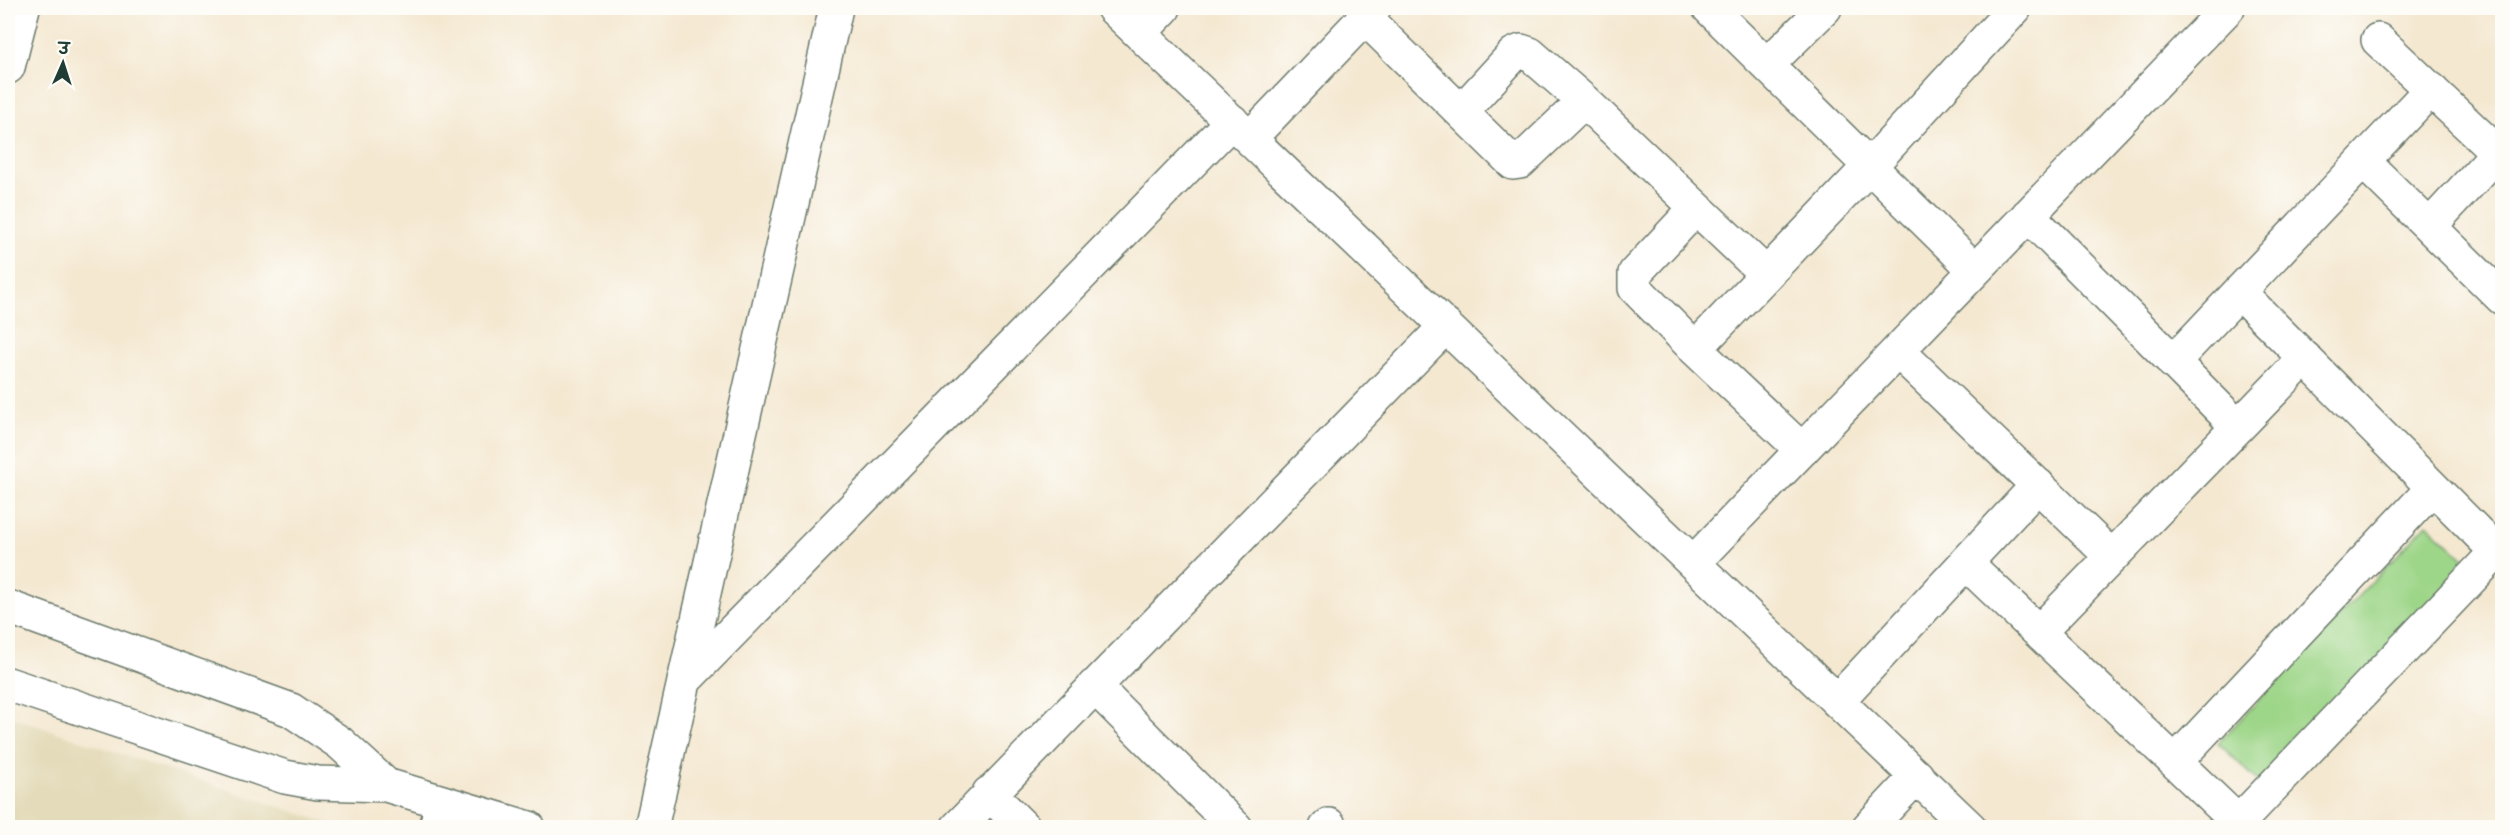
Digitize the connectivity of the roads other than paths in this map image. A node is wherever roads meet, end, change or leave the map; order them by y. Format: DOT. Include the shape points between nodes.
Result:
graph roads {
  1 [pos="23,8"];
  2 [pos="836,8"];
  3 [pos="1113,8"];
  4 [pos="1164,8"];
  5 [pos="1709,8"];
  6 [pos="1825,8"];
  7 [pos="2015,8"];
  8 [pos="2228,8"];
  9 [pos="1369,12"];
  10 [pos="1140,33"];
  11 [pos="2378,40"];
  12 [pos="1767,65"];
  13 [pos="8,67"];
  14 [pos="2431,89"];
  15 [pos="1584,101"];
  16 [pos="1461,112"];
  17 [pos="1241,130"];
  18 [pos="2500,150"];
  19 [pos="2363,161"];
  20 [pos="1870,166"];
  21 [pos="1696,208"];
  22 [pos="2028,216"];
  23 [pos="2430,226"];
  24 [pos="1975,270"];
  25 [pos="1766,274"];
  26 [pos="2239,292"];
  27 [pos="2502,298"];
  28 [pos="1446,326"];
  29 [pos="1695,349"];
  30 [pos="1898,351"];
  31 [pos="2305,358"];
  32 [pos="2173,362"];
  33 [pos="2238,427"];
  34 [pos="1802,450"];
  35 [pos="2038,486"];
  36 [pos="2433,488"];
  37 [pos="2500,549"];
  38 [pos="2112,557"];
  39 [pos="1693,563"];
  40 [pos="1966,563"];
  41 [pos="8,607"];
  42 [pos="2039,632"];
  43 [pos="684,681"];
  44 [pos="8,684"];
  45 [pos="1094,686"];
  46 [pos="1837,700"];
  47 [pos="2175,762"];
  48 [pos="1917,776"];
  49 [pos="386,785"];
  50 [pos="989,793"];
  51 [pos="430,813"];
  52 [pos="2235,825"];
  53 [pos="529,828"];
  54 [pos="651,828"];
  55 [pos="957,828"];
  56 [pos="1024,828"];
  57 [pos="1236,828"];
  58 [pos="1868,828"];
  59 [pos="1970,828"];
  1 -- 13 [label="street"];
  2 -- 43 [label="street"];
  3 -- 10 [label="street"];
  4 -- 10 [label="street"];
  5 -- 12 [label="street"];
  6 -- 12 [label="street"];
  7 -- 20 [label="street"];
  8 -- 22 [label="street"];
  9 -- 16 [label="street"];
  9 -- 17 [label="street"];
  10 -- 17 [label="street"];
  11 -- 14 [label="street"];
  12 -- 20 [label="street"];
  14 -- 18 [label="street"];
  14 -- 19 [label="street"];
  15 -- 16 [label="street" via="1530,54 1521,51"];
  15 -- 16 [label="street" via="1516,163 1509,161"];
  15 -- 21 [label="street"];
  17 -- 28 [label="street"];
  17 -- 43 [label="street"];
  18 -- 23 [label="street"];
  19 -- 23 [label="street"];
  19 -- 26 [label="street"];
  20 -- 24 [label="street"];
  20 -- 25 [label="street"];
  21 -- 25 [label="street"];
  21 -- 29 [label="street" via="1633,278 1635,288"];
  22 -- 24 [label="street"];
  22 -- 32 [label="street"];
  23 -- 27 [label="street"];
  24 -- 30 [label="street"];
  25 -- 29 [label="street"];
  26 -- 31 [label="street"];
  26 -- 32 [label="street"];
  28 -- 39 [label="street"];
  28 -- 45 [label="street"];
  29 -- 34 [label="street"];
  30 -- 34 [label="street"];
  30 -- 35 [label="street"];
  31 -- 33 [label="street"];
  31 -- 36 [label="street"];
  32 -- 33 [label="street"];
  33 -- 38 [label="street"];
  34 -- 39 [label="street"];
  35 -- 38 [label="street"];
  35 -- 40 [label="street"];
  36 -- 37 [label="street"];
  36 -- 47 [label="street"];
  37 -- 52 [label="street"];
  38 -- 42 [label="street"];
  39 -- 46 [label="street"];
  40 -- 42 [label="street"];
  40 -- 46 [label="street"];
  41 -- 49 [label="street" via="291,710 340,743"];
  42 -- 47 [label="street"];
  43 -- 54 [label="street"];
  44 -- 49 [label="street" via="285,777 318,783"];
  45 -- 50 [label="street"];
  45 -- 57 [label="street"];
  46 -- 48 [label="street"];
  47 -- 52 [label="street"];
  48 -- 58 [label="street"];
  48 -- 59 [label="street"];
  49 -- 51 [label="street"];
  50 -- 55 [label="street"];
  50 -- 56 [label="street"];
  51 -- 53 [label="street"];
}
